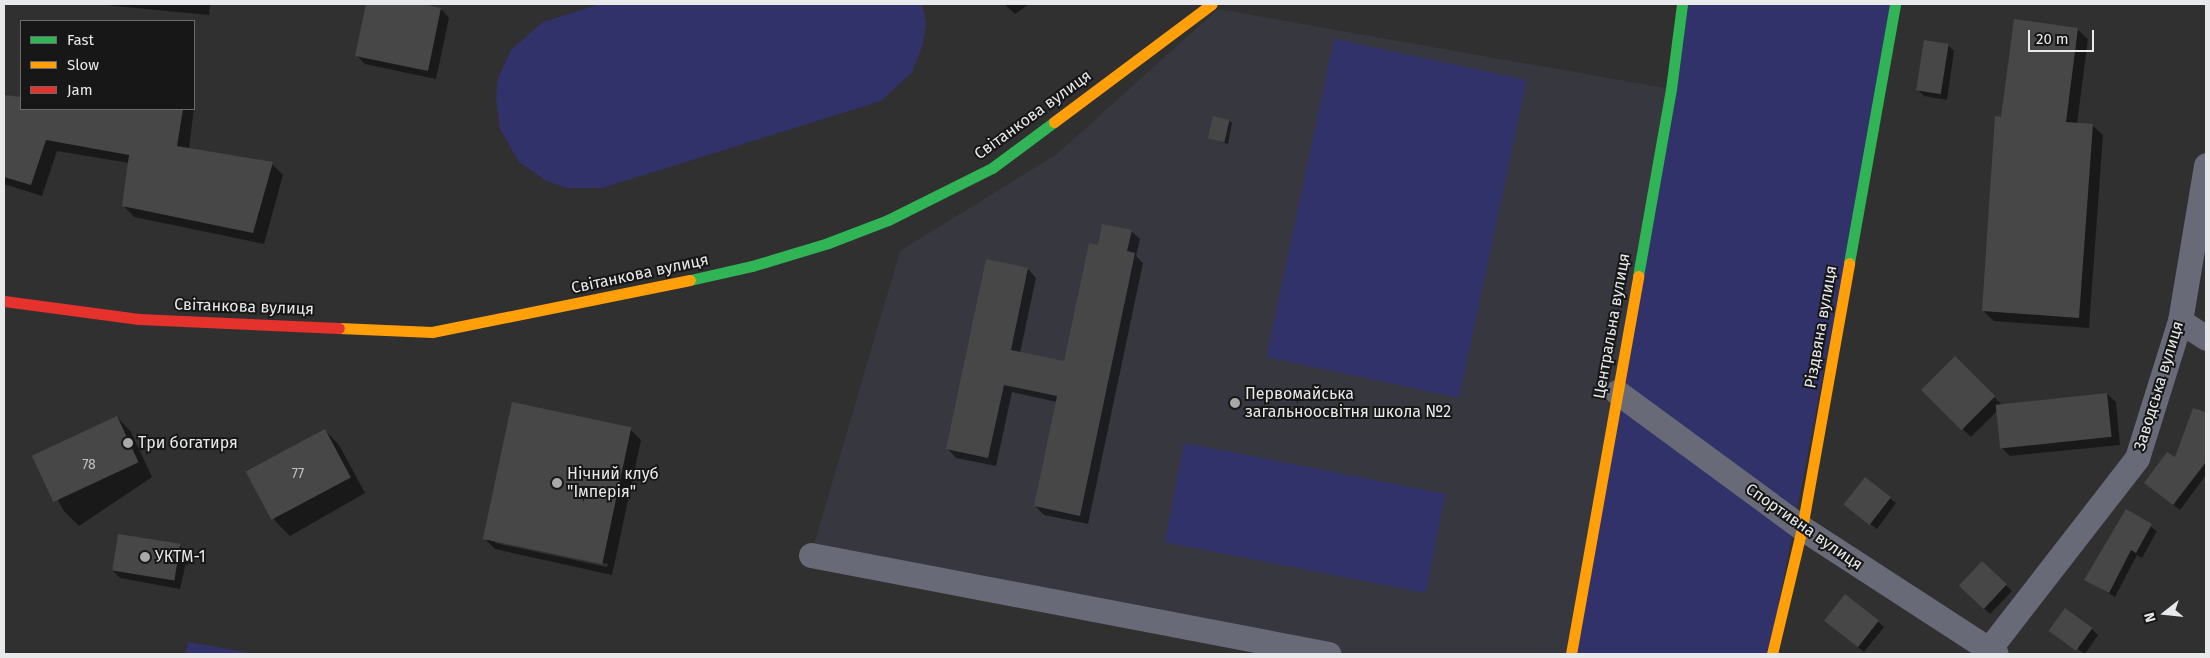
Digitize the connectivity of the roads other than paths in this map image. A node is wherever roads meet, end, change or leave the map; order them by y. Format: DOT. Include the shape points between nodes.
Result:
graph roads {
  1 [pos="1212,4"];
  2 [pos="1682,4"];
  3 [pos="1896,4"];
  4 [pos="2206,165"];
  5 [pos="4,301"];
  6 [pos="2180,321"];
  7 [pos="2206,338"];
  8 [pos="1617,392"];
  9 [pos="1802,528"];
  10 [pos="811,555"];
  11 [pos="1993,652"];
  12 [pos="1329,654"];
  13 [pos="1571,654"];
  14 [pos="1772,654"];
  1 -- 5 [label="street, Світанкова вулиця" via="992,168 888,220 828,243 752,266 606,299 432,332 139,319"];
  2 -- 8 [label="street, Центральна вулиця" via="1671,89"];
  3 -- 9 [label="street, Різдвяна вулиця"];
  4 -- 6 [label="street, Заводська вулиця"];
  6 -- 7 [label="street"];
  6 -- 11 [label="street, Заводська вулиця" via="2137,458"];
  8 -- 9 [label="street, Спортивна вулиця"];
  8 -- 13 [label="street, Центральна вулиця"];
  9 -- 11 [label="street, Спортивна вулиця"];
  9 -- 14 [label="street, Різдвяна вулиця"];
  10 -- 12 [label="street"];
}
